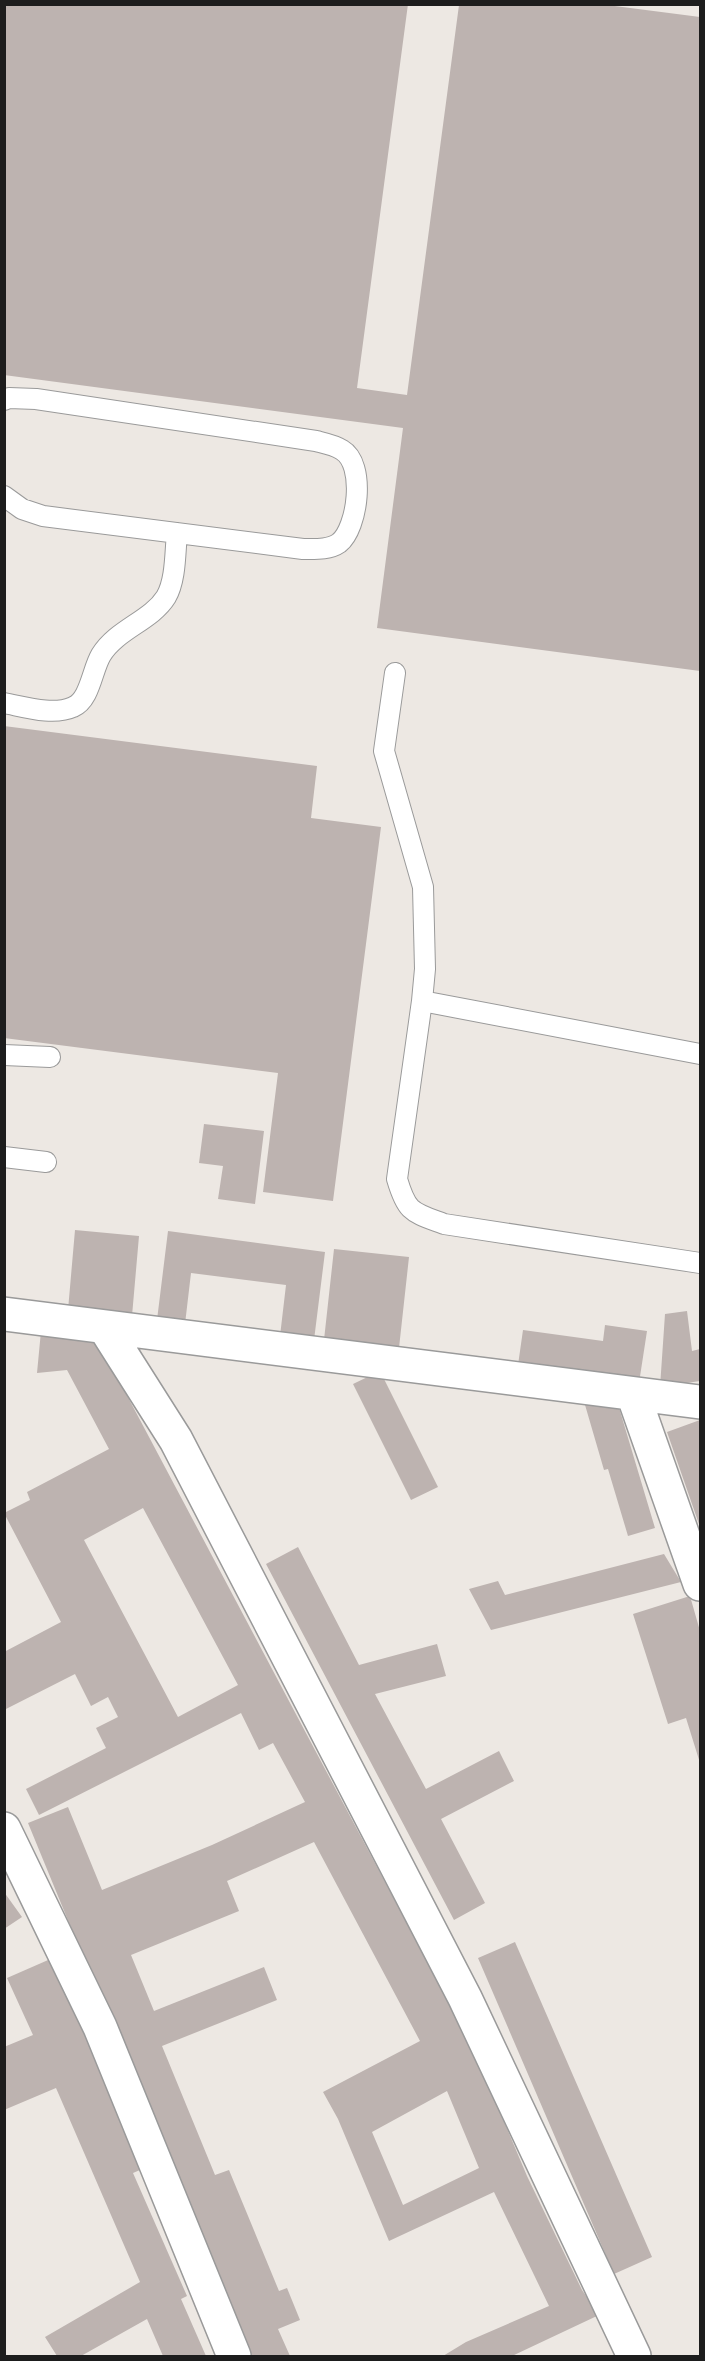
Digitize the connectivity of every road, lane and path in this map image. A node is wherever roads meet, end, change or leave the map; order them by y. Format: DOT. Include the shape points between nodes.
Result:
graph roads {
  1 [pos="4,400"];
  2 [pos="4,496"];
  3 [pos="177,533"];
  4 [pos="395,673"];
  5 [pos="4,703"];
  6 [pos="422,1001"];
  7 [pos="700,1054"];
  8 [pos="4,1055"];
  9 [pos="50,1057"];
  10 [pos="4,1156"];
  11 [pos="46,1162"];
  12 [pos="700,1263"];
  13 [pos="4,1314"];
  14 [pos="105,1328"];
  15 [pos="633,1394"];
  16 [pos="700,1402"];
  17 [pos="700,1584"];
  18 [pos="4,1829"];
  19 [pos="234,2356"];
  20 [pos="634,2356"];
  1 -- 3 [label="lane" via="36,399 316,441 344,450 354,466 358,484 349,531 339,543 326,548 303,549"];
  2 -- 3 [label="lane" via="22,509 43,516"];
  3 -- 5 [label="lane" via="166,597 124,630 102,655 81,702 62,710"];
  4 -- 6 [label="lane" via="384,752 423,886"];
  6 -- 7 [label="lane"];
  6 -- 12 [label="lane" via="397,1179 404,1201 415,1214 444,1224"];
  8 -- 9 [label="lane"];
  10 -- 11 [label="lane"];
  13 -- 14 [label="street"];
  14 -- 15 [label="street"];
  14 -- 20 [label="street" via="176,1440 454,1977"];
  15 -- 16 [label="street"];
  15 -- 17 [label="street"];
  18 -- 19 [label="street" via="100,2027"];
}
